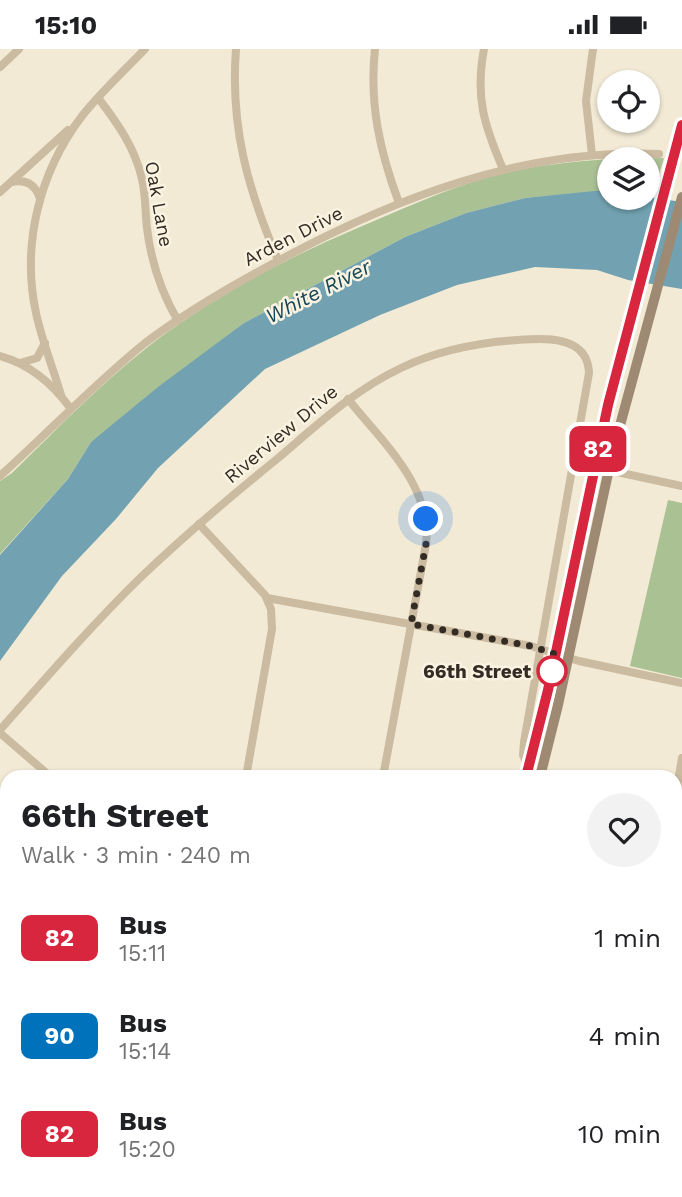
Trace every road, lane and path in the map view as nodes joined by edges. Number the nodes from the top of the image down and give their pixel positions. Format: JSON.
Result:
{"nodes":[{"id":1,"x":19,"y":49,"type":"edge"},
{"id":2,"x":145,"y":49,"type":"edge"},
{"id":3,"x":236,"y":49,"type":"edge"},
{"id":4,"x":375,"y":49,"type":"edge"},
{"id":5,"x":484,"y":49,"type":"edge"},
{"id":6,"x":593,"y":49,"type":"edge"},
{"id":7,"x":0,"y":67,"type":"edge"},
{"id":8,"x":99,"y":99,"type":"junction"},
{"id":9,"x":84,"y":113,"type":"junction"},
{"id":10,"x":682,"y":125,"type":"edge"},
{"id":11,"x":592,"y":155,"type":"junction"},
{"id":12,"x":597,"y":155,"type":"edge"},
{"id":13,"x":503,"y":169,"type":"junction"},
{"id":14,"x":12,"y":182,"type":"junction"},
{"id":15,"x":0,"y":192,"type":"edge"},
{"id":16,"x":682,"y":197,"type":"edge"},
{"id":17,"x":40,"y":199,"type":"junction"},
{"id":18,"x":399,"y":203,"type":"junction"},
{"id":19,"x":278,"y":260,"type":"junction"},
{"id":20,"x":178,"y":321,"type":"junction"},
{"id":21,"x":44,"y":343,"type":"junction"},
{"id":22,"x":0,"y":356,"type":"edge"},
{"id":23,"x":20,"y":363,"type":"junction"},
{"id":24,"x":61,"y":395,"type":"junction"},
{"id":25,"x":348,"y":399,"type":"junction"},
{"id":26,"x":71,"y":409,"type":"junction"},
{"id":27,"x":594,"y":467,"type":"junction"},
{"id":28,"x":608,"y":471,"type":"junction"},
{"id":29,"x":0,"y":475,"type":"edge"},
{"id":30,"x":682,"y":486,"type":"edge"},
{"id":31,"x":199,"y":524,"type":"junction"},
{"id":32,"x":267,"y":598,"type":"junction"},
{"id":33,"x":411,"y":624,"type":"junction"},
{"id":34,"x":541,"y":649,"type":"junction"},
{"id":35,"x":555,"y":654,"type":"junction"},
{"id":36,"x":568,"y":657,"type":"junction"},
{"id":37,"x":682,"y":683,"type":"edge"},
{"id":38,"x":0,"y":732,"type":"edge"},
{"id":39,"x":43,"y":770,"type":"edge"},
{"id":40,"x":247,"y":770,"type":"edge"},
{"id":41,"x":384,"y":770,"type":"edge"},
{"id":42,"x":527,"y":770,"type":"edge"},
{"id":43,"x":527,"y":770,"type":"edge"},
{"id":44,"x":542,"y":770,"type":"edge"}],
"edges":[{"from":1,"to":7,"type":"street"},
{"from":2,"to":8,"type":"street"},
{"from":3,"to":19,"type":"street"},
{"from":4,"to":18,"type":"street"},
{"from":5,"to":13,"type":"street"},
{"from":6,"to":11,"type":"street"},
{"from":8,"to":9,"type":"street"},
{"from":8,"to":20,"type":"street","name":"Oak Lane"},
{"from":9,"to":14,"type":"street"},
{"from":9,"to":17,"type":"street"},
{"from":10,"to":27,"type":"main road"},
{"from":11,"to":12,"type":"street","name":"Arden Drive"},
{"from":11,"to":13,"type":"street","name":"Arden Drive"},
{"from":13,"to":18,"type":"street","name":"Arden Drive"},
{"from":14,"to":15,"type":"street"},
{"from":14,"to":17,"type":"street"},
{"from":16,"to":28,"type":"main road"},
{"from":17,"to":21,"type":"street"},
{"from":18,"to":19,"type":"street","name":"Arden Drive"},
{"from":19,"to":20,"type":"street","name":"Arden Drive"},
{"from":20,"to":26,"type":"street","name":"Arden Drive"},
{"from":21,"to":23,"type":"street"},
{"from":21,"to":24,"type":"street"},
{"from":22,"to":23,"type":"street"},
{"from":23,"to":24,"type":"street"},
{"from":24,"to":26,"type":"street"},
{"from":25,"to":31,"type":"street","name":"Riverview Drive"},
{"from":25,"to":33,"type":"street"},
{"from":25,"to":34,"type":"street","name":"Riverview Drive"},
{"from":26,"to":29,"type":"street","name":"Arden Drive"},
{"from":27,"to":28,"type":"street"},
{"from":27,"to":35,"type":"main road"},
{"from":28,"to":30,"type":"street"},
{"from":28,"to":36,"type":"main road"},
{"from":31,"to":32,"type":"street"},
{"from":31,"to":38,"type":"street","name":"Riverview Drive"},
{"from":32,"to":33,"type":"street"},
{"from":32,"to":40,"type":"street"},
{"from":33,"to":34,"type":"street"},
{"from":33,"to":41,"type":"street"},
{"from":34,"to":35,"type":"street"},
{"from":34,"to":42,"type":"street","name":"Riverview Drive"},
{"from":35,"to":36,"type":"street"},
{"from":35,"to":43,"type":"main road"},
{"from":36,"to":37,"type":"street"},
{"from":36,"to":44,"type":"main road"},
{"from":38,"to":39,"type":"street"}]}
